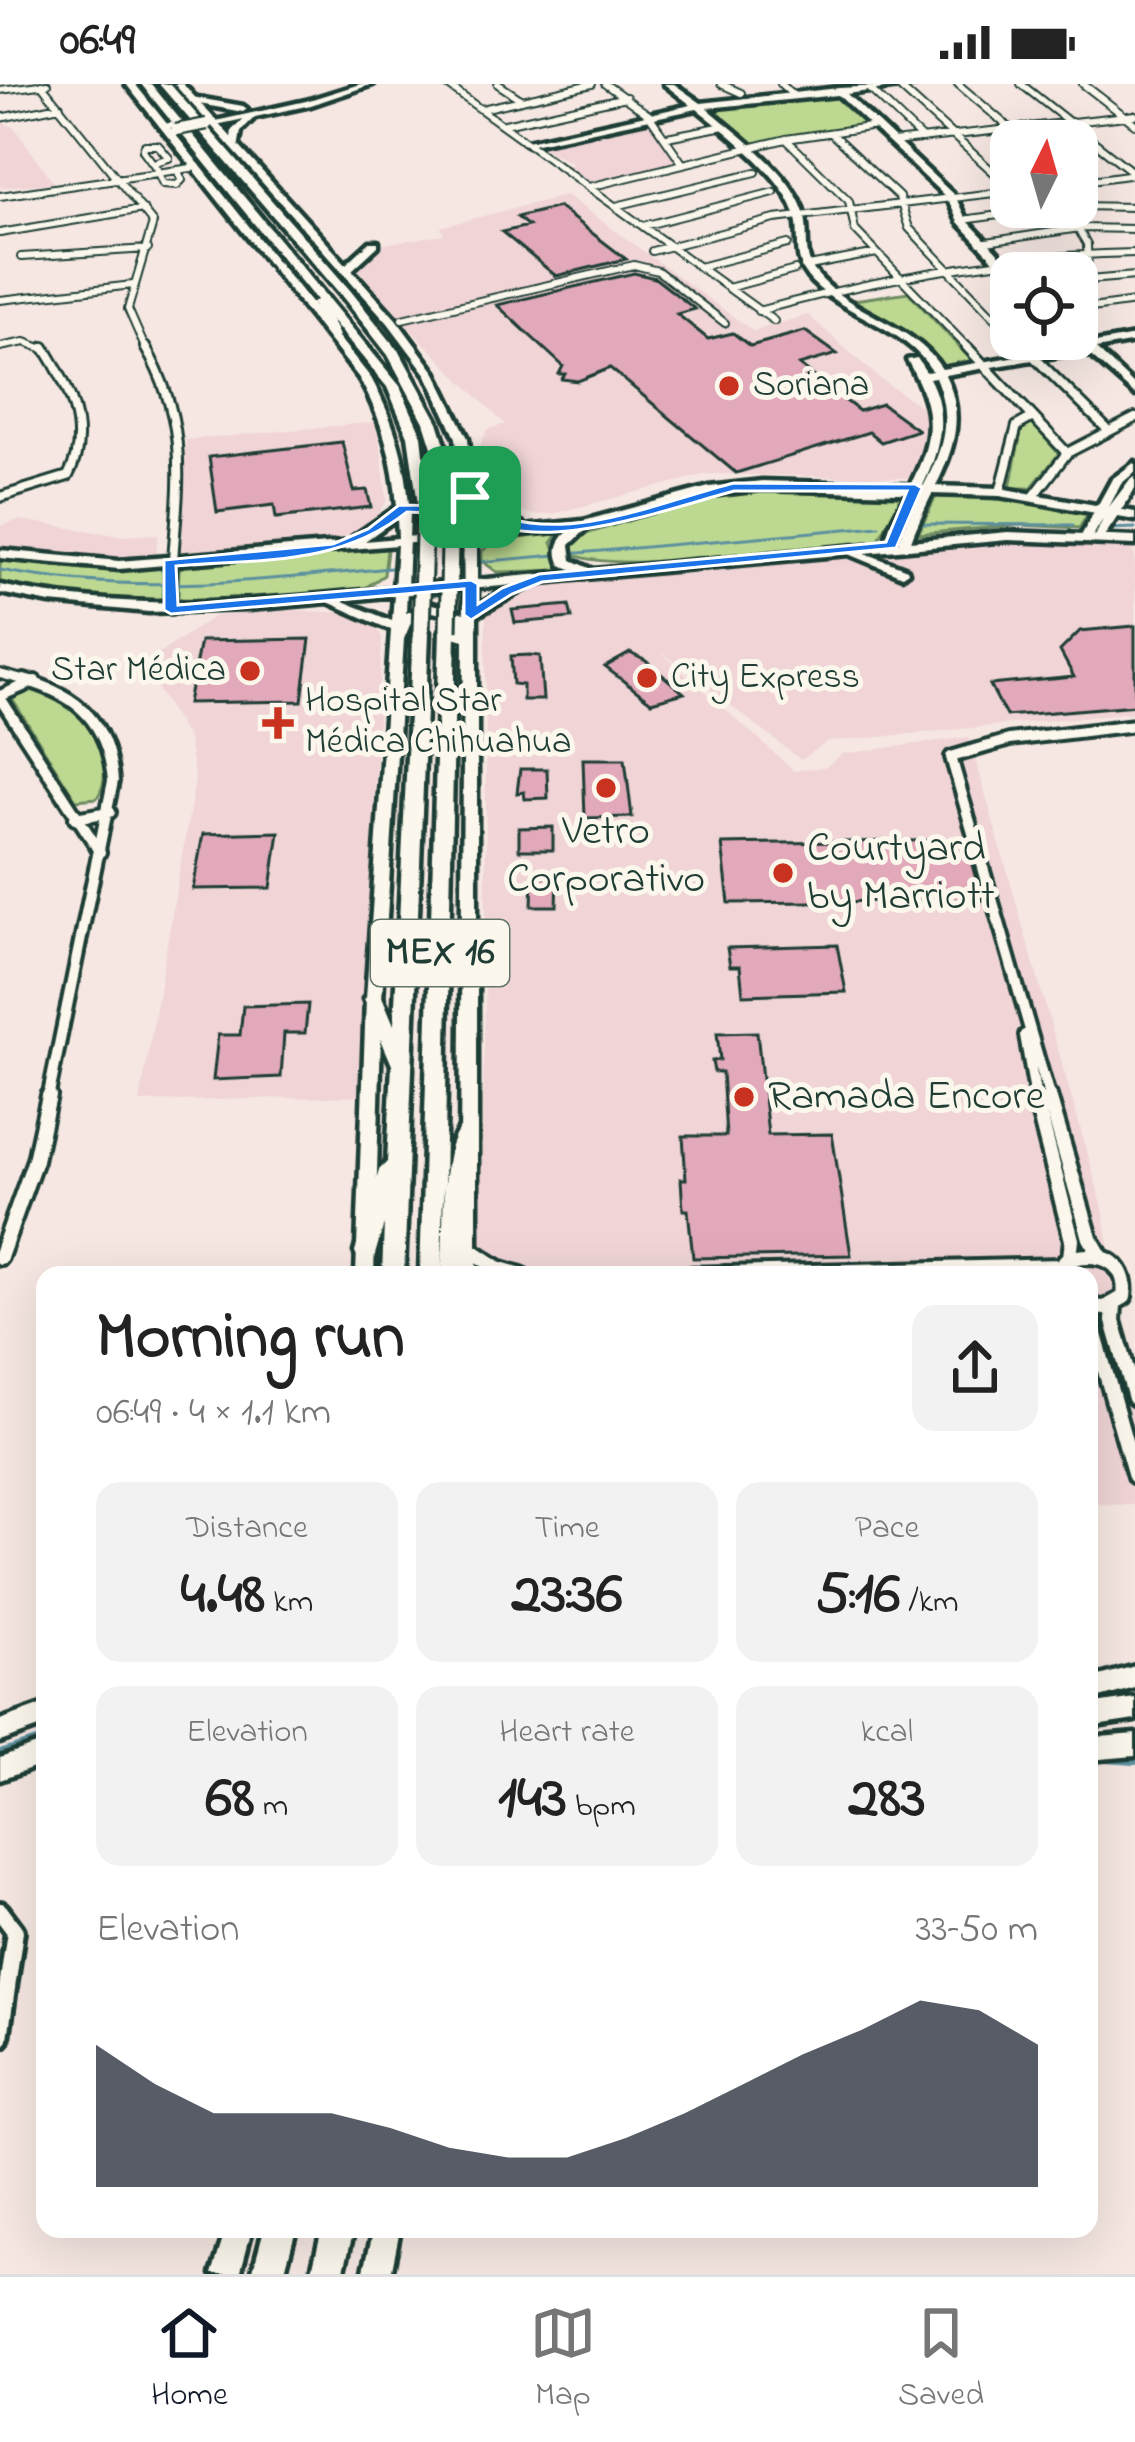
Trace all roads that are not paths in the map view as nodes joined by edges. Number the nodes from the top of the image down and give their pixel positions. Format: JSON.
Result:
{"nodes":[{"id":1,"x":44,"y":84,"type":"edge"},
{"id":2,"x":130,"y":84,"type":"edge"},
{"id":3,"x":146,"y":84,"type":"edge"},
{"id":4,"x":164,"y":84,"type":"edge"},
{"id":5,"x":178,"y":84,"type":"edge"},
{"id":6,"x":369,"y":84,"type":"edge"},
{"id":7,"x":448,"y":84,"type":"edge"},
{"id":8,"x":498,"y":84,"type":"edge"},
{"id":9,"x":552,"y":84,"type":"edge"},
{"id":10,"x":592,"y":84,"type":"edge"},
{"id":11,"x":605,"y":84,"type":"edge"},
{"id":12,"x":657,"y":84,"type":"edge"},
{"id":13,"x":668,"y":84,"type":"edge"},
{"id":14,"x":721,"y":84,"type":"edge"},
{"id":15,"x":733,"y":84,"type":"edge"},
{"id":16,"x":781,"y":84,"type":"edge"},
{"id":17,"x":831,"y":84,"type":"edge"},
{"id":18,"x":918,"y":84,"type":"edge"},
{"id":19,"x":958,"y":84,"type":"edge"},
{"id":20,"x":1021,"y":84,"type":"edge"},
{"id":21,"x":1083,"y":84,"type":"edge"},
{"id":22,"x":898,"y":85,"type":"edge"},
{"id":23,"x":350,"y":87,"type":"edge"},
{"id":24,"x":0,"y":89,"type":"edge"},
{"id":25,"x":871,"y":90,"type":"junction"},
{"id":26,"x":563,"y":91,"type":"junction"},
{"id":27,"x":434,"y":93,"type":"dead end"},
{"id":28,"x":842,"y":93,"type":"junction"},
{"id":29,"x":793,"y":95,"type":"junction"},
{"id":30,"x":744,"y":96,"type":"junction"},
{"id":31,"x":626,"y":98,"type":"junction"},
{"id":32,"x":192,"y":100,"type":"junction"},
{"id":33,"x":522,"y":100,"type":"junction"},
{"id":34,"x":60,"y":106,"type":"junction"},
{"id":35,"x":277,"y":106,"type":"junction"},
{"id":36,"x":697,"y":106,"type":"junction"},
{"id":37,"x":482,"y":109,"type":"junction"},
{"id":38,"x":263,"y":113,"type":"junction"},
{"id":39,"x":649,"y":115,"type":"junction"},
{"id":40,"x":1135,"y":115,"type":"edge"},
{"id":41,"x":1124,"y":116,"type":"junction"},
{"id":42,"x":0,"y":118,"type":"edge"},
{"id":43,"x":1000,"y":120,"type":"edge"},
{"id":44,"x":1066,"y":120,"type":"edge"},
{"id":45,"x":1087,"y":120,"type":"edge"},
{"id":46,"x":208,"y":121,"type":"junction"},
{"id":47,"x":505,"y":124,"type":"junction"},
{"id":48,"x":1135,"y":124,"type":"edge"},
{"id":49,"x":719,"y":127,"type":"junction"},
{"id":50,"x":876,"y":127,"type":"junction"},
{"id":51,"x":170,"y":128,"type":"junction"},
{"id":52,"x":990,"y":131,"type":"edge"},
{"id":53,"x":831,"y":133,"type":"junction"},
{"id":54,"x":953,"y":135,"type":"junction"},
{"id":55,"x":667,"y":137,"type":"junction"},
{"id":56,"x":786,"y":139,"type":"junction"},
{"id":57,"x":922,"y":139,"type":"junction"},
{"id":58,"x":528,"y":142,"type":"junction"},
{"id":59,"x":892,"y":142,"type":"junction"},
{"id":60,"x":1098,"y":145,"type":"edge"},
{"id":61,"x":235,"y":147,"type":"junction"},
{"id":62,"x":741,"y":150,"type":"junction"},
{"id":63,"x":683,"y":164,"type":"junction"},
{"id":64,"x":196,"y":165,"type":"junction"},
{"id":65,"x":157,"y":169,"type":"junction"},
{"id":66,"x":990,"y":170,"type":"edge"},
{"id":67,"x":756,"y":172,"type":"junction"},
{"id":68,"x":1135,"y":174,"type":"edge"},
{"id":69,"x":1098,"y":179,"type":"edge"},
{"id":70,"x":115,"y":180,"type":"junction"},
{"id":71,"x":589,"y":187,"type":"junction"},
{"id":72,"x":775,"y":192,"type":"junction"},
{"id":73,"x":990,"y":193,"type":"edge"},
{"id":74,"x":0,"y":194,"type":"edge"},
{"id":75,"x":952,"y":198,"type":"junction"},
{"id":76,"x":902,"y":204,"type":"junction"},
{"id":77,"x":616,"y":206,"type":"junction"},
{"id":78,"x":1098,"y":206,"type":"edge"},
{"id":79,"x":1135,"y":207,"type":"edge"},
{"id":80,"x":142,"y":208,"type":"junction"},
{"id":81,"x":850,"y":210,"type":"junction"},
{"id":82,"x":990,"y":216,"type":"edge"},
{"id":83,"x":794,"y":217,"type":"junction"},
{"id":84,"x":962,"y":220,"type":"junction"},
{"id":85,"x":643,"y":226,"type":"junction"},
{"id":86,"x":1080,"y":228,"type":"junction"},
{"id":87,"x":1135,"y":230,"type":"edge"},
{"id":88,"x":0,"y":233,"type":"edge"},
{"id":89,"x":980,"y":243,"type":"junction"},
{"id":90,"x":374,"y":244,"type":"dead end"},
{"id":91,"x":788,"y":244,"type":"junction"},
{"id":92,"x":671,"y":246,"type":"junction"},
{"id":93,"x":148,"y":249,"type":"junction"},
{"id":94,"x":652,"y":251,"type":"dead end"},
{"id":95,"x":1088,"y":252,"type":"edge"},
{"id":96,"x":877,"y":253,"type":"junction"},
{"id":97,"x":990,"y":253,"type":"edge"},
{"id":98,"x":1098,"y":253,"type":"edge"},
{"id":99,"x":1135,"y":254,"type":"edge"},
{"id":100,"x":21,"y":257,"type":"dead end"},
{"id":101,"x":990,"y":264,"type":"edge"},
{"id":102,"x":699,"y":267,"type":"junction"},
{"id":103,"x":800,"y":269,"type":"junction"},
{"id":104,"x":949,"y":270,"type":"junction"},
{"id":105,"x":347,"y":273,"type":"junction"},
{"id":106,"x":306,"y":275,"type":"junction"},
{"id":107,"x":1135,"y":276,"type":"edge"},
{"id":108,"x":899,"y":277,"type":"junction"},
{"id":109,"x":1098,"y":279,"type":"edge"},
{"id":110,"x":133,"y":285,"type":"junction"},
{"id":111,"x":728,"y":289,"type":"junction"},
{"id":112,"x":824,"y":292,"type":"junction"},
{"id":113,"x":0,"y":300,"type":"edge"},
{"id":114,"x":1135,"y":302,"type":"edge"},
{"id":115,"x":1098,"y":307,"type":"edge"},
{"id":116,"x":758,"y":311,"type":"junction"},
{"id":117,"x":990,"y":313,"type":"edge"},
{"id":118,"x":402,"y":319,"type":"dead end"},
{"id":119,"x":774,"y":321,"type":"dead end"},
{"id":120,"x":725,"y":322,"type":"dead end"},
{"id":121,"x":333,"y":335,"type":"junction"},
{"id":122,"x":386,"y":339,"type":"junction"},
{"id":123,"x":1135,"y":339,"type":"edge"},
{"id":124,"x":0,"y":347,"type":"edge"},
{"id":125,"x":1098,"y":347,"type":"edge"},
{"id":126,"x":1098,"y":357,"type":"edge"},
{"id":127,"x":1034,"y":360,"type":"joint"},
{"id":128,"x":986,"y":368,"type":"junction"},
{"id":129,"x":932,"y":375,"type":"junction"},
{"id":130,"x":1135,"y":392,"type":"edge"},
{"id":131,"x":1033,"y":417,"type":"junction"},
{"id":132,"x":1135,"y":418,"type":"edge"},
{"id":133,"x":1107,"y":429,"type":"junction"},
{"id":134,"x":1067,"y":453,"type":"junction"},
{"id":135,"x":1135,"y":466,"type":"edge"},
{"id":136,"x":1135,"y":481,"type":"edge"},
{"id":137,"x":923,"y":487,"type":"junction"},
{"id":138,"x":1000,"y":491,"type":"junction"},
{"id":139,"x":1034,"y":496,"type":"junction"},
{"id":140,"x":1123,"y":496,"type":"junction"},
{"id":141,"x":0,"y":497,"type":"edge"},
{"id":142,"x":470,"y":502,"type":"junction"},
{"id":143,"x":404,"y":508,"type":"junction"},
{"id":144,"x":1106,"y":510,"type":"junction"},
{"id":145,"x":1135,"y":514,"type":"edge"},
{"id":146,"x":584,"y":525,"type":"junction"},
{"id":147,"x":534,"y":529,"type":"junction"},
{"id":148,"x":471,"y":535,"type":"junction"},
{"id":149,"x":1094,"y":537,"type":"junction"},
{"id":150,"x":404,"y":541,"type":"junction"},
{"id":151,"x":1135,"y":542,"type":"edge"},
{"id":152,"x":898,"y":545,"type":"junction"},
{"id":153,"x":335,"y":548,"type":"junction"},
{"id":154,"x":845,"y":550,"type":"junction"},
{"id":155,"x":0,"y":554,"type":"edge"},
{"id":156,"x":1114,"y":556,"type":"dead end"},
{"id":157,"x":169,"y":563,"type":"junction"},
{"id":158,"x":902,"y":572,"type":"dead end"},
{"id":159,"x":592,"y":573,"type":"junction"},
{"id":160,"x":539,"y":578,"type":"junction"},
{"id":161,"x":471,"y":584,"type":"junction"},
{"id":162,"x":0,"y":590,"type":"edge"},
{"id":163,"x":399,"y":591,"type":"junction"},
{"id":164,"x":319,"y":599,"type":"junction"},
{"id":165,"x":171,"y":610,"type":"junction"},
{"id":166,"x":471,"y":615,"type":"junction"},
{"id":167,"x":397,"y":628,"type":"junction"},
{"id":168,"x":393,"y":668,"type":"junction"},
{"id":169,"x":470,"y":673,"type":"junction"},
{"id":170,"x":0,"y":674,"type":"edge"},
{"id":171,"x":36,"y":681,"type":"junction"},
{"id":172,"x":0,"y":697,"type":"edge"},
{"id":173,"x":1135,"y":725,"type":"edge"},
{"id":174,"x":110,"y":812,"type":"junction"},
{"id":175,"x":75,"y":818,"type":"junction"},
{"id":176,"x":100,"y":852,"type":"junction"},
{"id":177,"x":374,"y":999,"type":"junction"},
{"id":178,"x":1022,"y":1010,"type":"junction"},
{"id":179,"x":439,"y":1016,"type":"junction"},
{"id":180,"x":401,"y":1065,"type":"junction"},
{"id":181,"x":466,"y":1130,"type":"junction"},
{"id":182,"x":399,"y":1135,"type":"junction"},
{"id":183,"x":467,"y":1248,"type":"junction"},
{"id":184,"x":1100,"y":1255,"type":"junction"},
{"id":185,"x":0,"y":1257,"type":"edge"},
{"id":186,"x":366,"y":1264,"type":"edge"},
{"id":187,"x":393,"y":1266,"type":"edge"},
{"id":188,"x":431,"y":1266,"type":"edge"},
{"id":189,"x":441,"y":1266,"type":"edge"},
{"id":190,"x":453,"y":1266,"type":"edge"},
{"id":191,"x":468,"y":1266,"type":"edge"},
{"id":192,"x":494,"y":1266,"type":"edge"},
{"id":193,"x":1063,"y":1266,"type":"edge"},
{"id":194,"x":1114,"y":1305,"type":"junction"},
{"id":195,"x":1098,"y":1309,"type":"edge"},
{"id":196,"x":1098,"y":1343,"type":"edge"},
{"id":197,"x":1135,"y":1398,"type":"edge"},
{"id":198,"x":1135,"y":1476,"type":"edge"},
{"id":199,"x":1135,"y":1677,"type":"edge"},
{"id":200,"x":1098,"y":1687,"type":"edge"},
{"id":201,"x":1135,"y":1709,"type":"edge"},
{"id":202,"x":1098,"y":1715,"type":"edge"},
{"id":203,"x":36,"y":1718,"type":"edge"},
{"id":204,"x":0,"y":1730,"type":"edge"},
{"id":205,"x":1135,"y":1744,"type":"edge"},
{"id":206,"x":1098,"y":1748,"type":"edge"},
{"id":207,"x":36,"y":1756,"type":"edge"},
{"id":208,"x":0,"y":1768,"type":"edge"},
{"id":209,"x":0,"y":1910,"type":"edge"},
{"id":210,"x":0,"y":2038,"type":"edge"},
{"id":211,"x":236,"y":2238,"type":"edge"},
{"id":212,"x":278,"y":2238,"type":"edge"},
{"id":213,"x":336,"y":2238,"type":"edge"},
{"id":214,"x":385,"y":2238,"type":"edge"},
{"id":215,"x":226,"y":2274,"type":"edge"},
{"id":216,"x":268,"y":2274,"type":"edge"},
{"id":217,"x":327,"y":2274,"type":"edge"},
{"id":218,"x":377,"y":2274,"type":"edge"}],
"edges":[{"from":1,"to":24,"type":"street"},
{"from":1,"to":34,"type":"street"},
{"from":2,"to":51,"type":"main road"},
{"from":3,"to":106,"type":"highway","number":"MEX 16"},
{"from":4,"to":122,"type":"highway","number":"MEX 16"},
{"from":5,"to":32,"type":"main road"},
{"from":6,"to":23,"type":"main road"},
{"from":7,"to":27,"type":"street"},
{"from":7,"to":37,"type":"street"},
{"from":8,"to":33,"type":"street"},
{"from":9,"to":26,"type":"street"},
{"from":10,"to":26,"type":"street"},
{"from":11,"to":31,"type":"street"},
{"from":12,"to":36,"type":"main road"},
{"from":13,"to":36,"type":"main road"},
{"from":14,"to":30,"type":"street"},
{"from":15,"to":30,"type":"street"},
{"from":16,"to":29,"type":"street"},
{"from":17,"to":28,"type":"main road"},
{"from":18,"to":22,"type":"main road"},
{"from":19,"to":43,"type":"street"},
{"from":20,"to":44,"type":"street"},
{"from":21,"to":41,"type":"street"},
{"from":22,"to":25,"type":"main road"},
{"from":22,"to":54,"type":"street"},
{"from":23,"to":35,"type":"main road"},
{"from":23,"to":38,"type":"main road"},
{"from":25,"to":28,"type":"main road"},
{"from":25,"to":57,"type":"street"},
{"from":26,"to":33,"type":"street"},
{"from":28,"to":29,"type":"main road"},
{"from":28,"to":50,"type":"main road"},
{"from":29,"to":30,"type":"main road"},
{"from":30,"to":36,"type":"main road"},
{"from":31,"to":39,"type":"street"},
{"from":31,"to":47,"type":"street"},
{"from":32,"to":35,"type":"main road"},
{"from":32,"to":46,"type":"main road"},
{"from":33,"to":37,"type":"street"},
{"from":34,"to":42,"type":"street"},
{"from":34,"to":70,"type":"street"},
{"from":35,"to":46,"type":"main road"},
{"from":36,"to":39,"type":"main road"},
{"from":36,"to":49,"type":"main road"},
{"from":37,"to":47,"type":"street"},
{"from":38,"to":46,"type":"main road"},
{"from":38,"to":61,"type":"main road"},
{"from":39,"to":55,"type":"street"},
{"from":39,"to":58,"type":"main road"},
{"from":40,"to":41,"type":"street"},
{"from":41,"to":45,"type":"street"},
{"from":41,"to":48,"type":"street"},
{"from":46,"to":51,"type":"main road","bridge":true},
{"from":46,"to":61,"type":"main road"},
{"from":47,"to":58,"type":"street"},
{"from":49,"to":55,"type":"street"},
{"from":49,"to":62,"type":"main road"},
{"from":50,"to":53,"type":"street"},
{"from":50,"to":59,"type":"main road"},
{"from":51,"to":64,"type":"main road"},
{"from":52,"to":54,"type":"street"},
{"from":53,"to":56,"type":"street"},
{"from":53,"to":76,"type":"street"},
{"from":54,"to":57,"type":"street"},
{"from":54,"to":66,"type":"street"},
{"from":55,"to":63,"type":"street"},
{"from":56,"to":62,"type":"street"},
{"from":56,"to":81,"type":"street"},
{"from":57,"to":59,"type":"street"},
{"from":58,"to":71,"type":"street"},
{"from":59,"to":75,"type":"main road"},
{"from":60,"to":68,"type":"street"},
{"from":61,"to":105,"type":"main road"},
{"from":62,"to":63,"type":"street"},
{"from":62,"to":67,"type":"main road"},
{"from":62,"to":83,"type":"main road"},
{"from":63,"to":71,"type":"street"},
{"from":64,"to":65,"type":"street"},
{"from":64,"to":65,"type":"street"},
{"from":64,"to":121,"type":"main road"},
{"from":65,"to":70,"type":"street"},
{"from":67,"to":72,"type":"main road"},
{"from":67,"to":77,"type":"street"},
{"from":68,"to":69,"type":"street"},
{"from":70,"to":74,"type":"street"},
{"from":70,"to":80,"type":"street"},
{"from":71,"to":77,"type":"street"},
{"from":72,"to":83,"type":"main road"},
{"from":72,"to":85,"type":"street"},
{"from":73,"to":75,"type":"street"},
{"from":75,"to":76,"type":"street"},
{"from":75,"to":84,"type":"main road"},
{"from":76,"to":81,"type":"street"},
{"from":76,"to":104,"type":"street"},
{"from":77,"to":85,"type":"street"},
{"from":78,"to":79,"type":"street"},
{"from":80,"to":88,"type":"street"},
{"from":80,"to":93,"type":"street"},
{"from":81,"to":83,"type":"street"},
{"from":81,"to":96,"type":"street"},
{"from":82,"to":84,"type":"street"},
{"from":83,"to":91,"type":"main road"},
{"from":83,"to":92,"type":"street"},
{"from":83,"to":103,"type":"main road"},
{"from":84,"to":89,"type":"main road"},
{"from":85,"to":92,"type":"street"},
{"from":86,"to":87,"type":"street"},
{"from":86,"to":89,"type":"street"},
{"from":86,"to":95,"type":"street"},
{"from":89,"to":97,"type":"main road"},
{"from":90,"to":105,"type":"main road"},
{"from":91,"to":102,"type":"street"},
{"from":91,"to":103,"type":"main road"},
{"from":92,"to":94,"type":"street"},
{"from":92,"to":102,"type":"street"},
{"from":93,"to":100,"type":"street"},
{"from":93,"to":110,"type":"street"},
{"from":96,"to":103,"type":"street"},
{"from":96,"to":108,"type":"street"},
{"from":98,"to":99,"type":"street"},
{"from":101,"to":104,"type":"street"},
{"from":102,"to":111,"type":"street"},
{"from":103,"to":111,"type":"street"},
{"from":103,"to":112,"type":"main road"},
{"from":104,"to":108,"type":"street"},
{"from":104,"to":117,"type":"street"},
{"from":105,"to":122,"type":"highway"},
{"from":105,"to":142,"type":"main road"},
{"from":106,"to":121,"type":"highway"},
{"from":106,"to":180,"type":"highway","number":"MEX 16","bridge":true},
{"from":107,"to":109,"type":"street"},
{"from":108,"to":112,"type":"street"},
{"from":108,"to":128,"type":"street"},
{"from":110,"to":113,"type":"street"},
{"from":110,"to":157,"type":"street"},
{"from":111,"to":116,"type":"street"},
{"from":112,"to":116,"type":"street"},
{"from":112,"to":129,"type":"main road"},
{"from":114,"to":115,"type":"street"},
{"from":116,"to":119,"type":"street"},
{"from":118,"to":120,"type":"street"},
{"from":121,"to":143,"type":"main road"},
{"from":122,"to":179,"type":"highway","number":"MEX 16","bridge":true},
{"from":123,"to":125,"type":"main road"},
{"from":124,"to":141,"type":"street"},
{"from":126,"to":130,"type":"main road"},
{"from":127,"to":128,"type":"main road"},
{"from":127,"to":133,"type":"street"},
{"from":128,"to":129,"type":"main road"},
{"from":128,"to":131,"type":"street"},
{"from":129,"to":137,"type":"main road"},
{"from":131,"to":134,"type":"street"},
{"from":131,"to":138,"type":"street"},
{"from":132,"to":133,"type":"street"},
{"from":133,"to":134,"type":"street"},
{"from":134,"to":139,"type":"street"},
{"from":135,"to":144,"type":"main road"},
{"from":136,"to":140,"type":"main road"},
{"from":137,"to":138,"type":"main road"},
{"from":137,"to":146,"type":"main road"},
{"from":137,"to":152,"type":"main road"},
{"from":138,"to":139,"type":"main road"},
{"from":139,"to":144,"type":"main road"},
{"from":140,"to":144,"type":"main road"},
{"from":140,"to":145,"type":"main road"},
{"from":142,"to":143,"type":"main road"},
{"from":142,"to":147,"type":"main road"},
{"from":142,"to":148,"type":"main road"},
{"from":143,"to":150,"type":"main road"},
{"from":143,"to":153,"type":"main road"},
{"from":144,"to":145,"type":"main road"},
{"from":144,"to":149,"type":"main road"},
{"from":146,"to":147,"type":"main road"},
{"from":146,"to":159,"type":"main road"},
{"from":147,"to":148,"type":"main road"},
{"from":148,"to":150,"type":"main road"},
{"from":148,"to":161,"type":"main road"},
{"from":149,"to":151,"type":"main road"},
{"from":149,"to":152,"type":"main road"},
{"from":150,"to":153,"type":"main road"},
{"from":150,"to":163,"type":"main road"},
{"from":151,"to":156,"type":"main road"},
{"from":152,"to":154,"type":"main road"},
{"from":153,"to":157,"type":"main road"},
{"from":154,"to":158,"type":"main road"},
{"from":154,"to":159,"type":"main road"},
{"from":155,"to":157,"type":"main road"},
{"from":157,"to":165,"type":"street"},
{"from":159,"to":160,"type":"main road"},
{"from":160,"to":161,"type":"main road"},
{"from":160,"to":166,"type":"main road"},
{"from":161,"to":163,"type":"main road"},
{"from":161,"to":166,"type":"main road"},
{"from":162,"to":165,"type":"main road"},
{"from":163,"to":164,"type":"main road"},
{"from":163,"to":167,"type":"main road"},
{"from":164,"to":165,"type":"main road"},
{"from":164,"to":167,"type":"main road"},
{"from":166,"to":169,"type":"main road"},
{"from":167,"to":168,"type":"main road"},
{"from":168,"to":169,"type":"main road"},
{"from":168,"to":177,"type":"main road"},
{"from":169,"to":181,"type":"main road"},
{"from":170,"to":171,"type":"street"},
{"from":171,"to":172,"type":"street"},
{"from":171,"to":174,"type":"street"},
{"from":172,"to":175,"type":"street"},
{"from":173,"to":178,"type":"street"},
{"from":174,"to":175,"type":"street"},
{"from":174,"to":176,"type":"street"},
{"from":175,"to":176,"type":"street"},
{"from":176,"to":185,"type":"street"},
{"from":177,"to":180,"type":"highway"},
{"from":177,"to":186,"type":"main road"},
{"from":178,"to":184,"type":"street"},
{"from":178,"to":193,"type":"street"},
{"from":179,"to":188,"type":"highway","number":"MEX 16"},
{"from":179,"to":189,"type":"highway"},
{"from":180,"to":182,"type":"highway","number":"MEX 16"},
{"from":181,"to":183,"type":"main road"},
{"from":181,"to":190,"type":"highway"},
{"from":182,"to":186,"type":"highway"},
{"from":182,"to":187,"type":"highway","number":"MEX 16"},
{"from":183,"to":191,"type":"main road"},
{"from":183,"to":192,"type":"street"},
{"from":184,"to":193,"type":"street"},
{"from":184,"to":194,"type":"street"},
{"from":194,"to":195,"type":"street"},
{"from":194,"to":197,"type":"street"},
{"from":196,"to":198,"type":"street"},
{"from":199,"to":200,"type":"main road"},
{"from":201,"to":202,"type":"main road"},
{"from":203,"to":204,"type":"main road"},
{"from":205,"to":206,"type":"main road"},
{"from":207,"to":208,"type":"main road"},
{"from":209,"to":210,"type":"street"},
{"from":211,"to":215,"type":"main road"},
{"from":212,"to":216,"type":"highway"},
{"from":213,"to":217,"type":"highway"},
{"from":214,"to":218,"type":"main road"}]}
